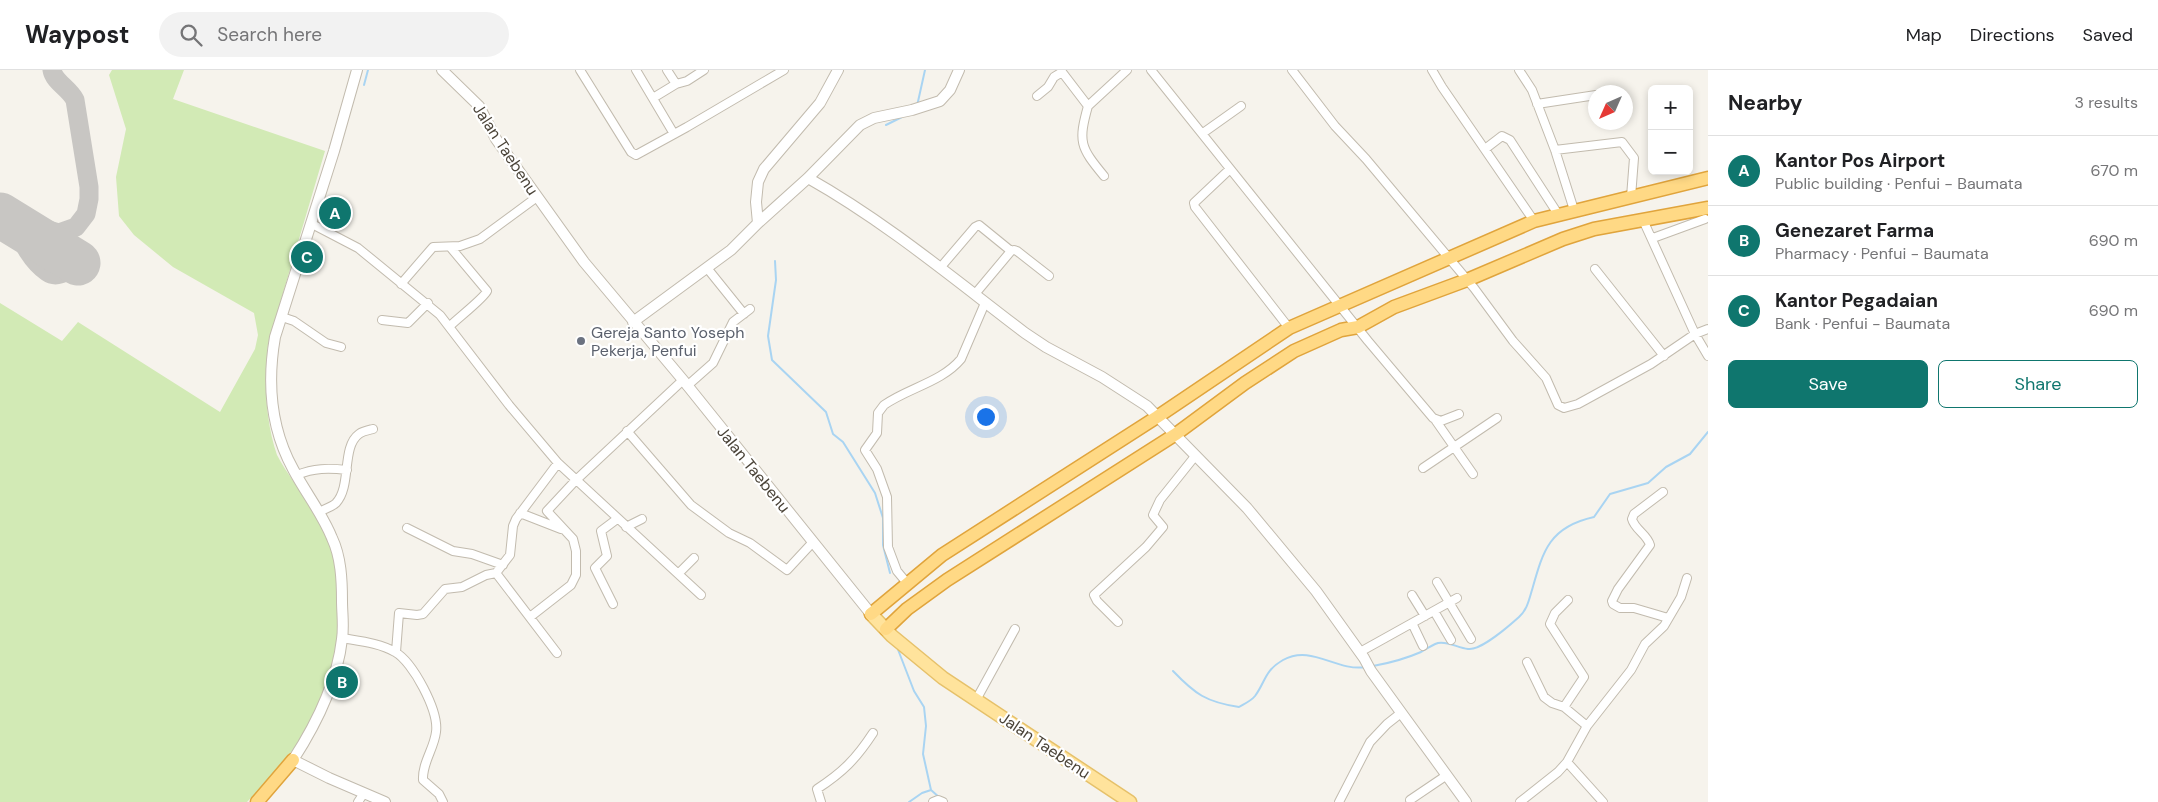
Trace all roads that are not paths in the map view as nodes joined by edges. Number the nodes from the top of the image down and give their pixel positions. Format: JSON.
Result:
{"nodes":[{"id":1,"x":357,"y":70,"type":"edge"},
{"id":2,"x":442,"y":70,"type":"edge"},
{"id":3,"x":580,"y":70,"type":"edge"},
{"id":4,"x":636,"y":70,"type":"edge"},
{"id":5,"x":667,"y":70,"type":"edge"},
{"id":6,"x":704,"y":70,"type":"edge"},
{"id":7,"x":784,"y":70,"type":"edge"},
{"id":8,"x":838,"y":70,"type":"edge"},
{"id":9,"x":960,"y":70,"type":"edge"},
{"id":10,"x":1127,"y":70,"type":"edge"},
{"id":11,"x":1151,"y":70,"type":"edge"},
{"id":12,"x":1292,"y":70,"type":"edge"},
{"id":13,"x":1432,"y":70,"type":"edge"},
{"id":14,"x":1519,"y":70,"type":"edge"},
{"id":15,"x":676,"y":84,"type":"junction"},
{"id":16,"x":1037,"y":96,"type":"dead end"},
{"id":17,"x":1588,"y":96,"type":"edge"},
{"id":18,"x":653,"y":98,"type":"junction"},
{"id":19,"x":1537,"y":104,"type":"junction"},
{"id":20,"x":1088,"y":106,"type":"junction"},
{"id":21,"x":1242,"y":106,"type":"dead end"},
{"id":22,"x":1202,"y":133,"type":"junction"},
{"id":23,"x":674,"y":134,"type":"junction"},
{"id":24,"x":1485,"y":149,"type":"junction"},
{"id":25,"x":1555,"y":150,"type":"junction"},
{"id":26,"x":1230,"y":169,"type":"junction"},
{"id":27,"x":1104,"y":176,"type":"dead end"},
{"id":28,"x":808,"y":178,"type":"junction"},
{"id":29,"x":1708,"y":178,"type":"edge"},
{"id":30,"x":537,"y":197,"type":"junction"},
{"id":31,"x":1630,"y":197,"type":"junction"},
{"id":32,"x":1574,"y":210,"type":"junction"},
{"id":33,"x":1705,"y":212,"type":"edge"},
{"id":34,"x":1558,"y":214,"type":"junction"},
{"id":35,"x":1643,"y":220,"type":"junction"},
{"id":36,"x":1534,"y":221,"type":"junction"},
{"id":37,"x":758,"y":223,"type":"junction"},
{"id":38,"x":312,"y":224,"type":"junction"},
{"id":39,"x":1708,"y":228,"type":"edge"},
{"id":40,"x":1653,"y":238,"type":"junction"},
{"id":41,"x":451,"y":248,"type":"junction"},
{"id":42,"x":1011,"y":251,"type":"junction"},
{"id":43,"x":1449,"y":258,"type":"junction"},
{"id":44,"x":707,"y":268,"type":"junction"},
{"id":45,"x":940,"y":268,"type":"junction"},
{"id":46,"x":1595,"y":269,"type":"dead end"},
{"id":47,"x":1049,"y":276,"type":"dead end"},
{"id":48,"x":1467,"y":280,"type":"junction"},
{"id":49,"x":401,"y":284,"type":"junction"},
{"id":50,"x":975,"y":294,"type":"junction"},
{"id":51,"x":428,"y":303,"type":"junction"},
{"id":52,"x":985,"y":303,"type":"junction"},
{"id":53,"x":1342,"y":306,"type":"junction"},
{"id":54,"x":282,"y":317,"type":"junction"},
{"id":55,"x":382,"y":320,"type":"dead end"},
{"id":56,"x":633,"y":322,"type":"junction"},
{"id":57,"x":450,"y":326,"type":"junction"},
{"id":58,"x":1358,"y":327,"type":"junction"},
{"id":59,"x":1290,"y":328,"type":"junction"},
{"id":60,"x":1708,"y":329,"type":"edge"},
{"id":61,"x":1695,"y":334,"type":"junction"},
{"id":62,"x":341,"y":347,"type":"dead end"},
{"id":63,"x":1664,"y":356,"type":"junction"},
{"id":64,"x":1708,"y":356,"type":"edge"},
{"id":65,"x":685,"y":383,"type":"junction"},
{"id":66,"x":1459,"y":414,"type":"dead end"},
{"id":67,"x":1157,"y":416,"type":"junction"},
{"id":68,"x":1497,"y":418,"type":"dead end"},
{"id":69,"x":1436,"y":421,"type":"junction"},
{"id":70,"x":374,"y":429,"type":"dead end"},
{"id":71,"x":627,"y":431,"type":"junction"},
{"id":72,"x":1176,"y":434,"type":"junction"},
{"id":73,"x":1454,"y":447,"type":"junction"},
{"id":74,"x":1196,"y":455,"type":"junction"},
{"id":75,"x":558,"y":463,"type":"junction"},
{"id":76,"x":1423,"y":468,"type":"dead end"},
{"id":77,"x":347,"y":470,"type":"junction"},
{"id":78,"x":1473,"y":474,"type":"dead end"},
{"id":79,"x":297,"y":475,"type":"junction"},
{"id":80,"x":576,"y":480,"type":"junction"},
{"id":81,"x":1663,"y":492,"type":"dead end"},
{"id":82,"x":319,"y":512,"type":"junction"},
{"id":83,"x":520,"y":513,"type":"junction"},
{"id":84,"x":642,"y":518,"type":"dead end"},
{"id":85,"x":617,"y":519,"type":"junction"},
{"id":86,"x":626,"y":527,"type":"junction"},
{"id":87,"x":407,"y":528,"type":"dead end"},
{"id":88,"x":566,"y":530,"type":"junction"},
{"id":89,"x":813,"y":542,"type":"junction"},
{"id":90,"x":694,"y":558,"type":"dead end"},
{"id":91,"x":503,"y":565,"type":"junction"},
{"id":92,"x":679,"y":573,"type":"junction"},
{"id":93,"x":496,"y":574,"type":"junction"},
{"id":94,"x":1687,"y":578,"type":"dead end"},
{"id":95,"x":1437,"y":582,"type":"dead end"},
{"id":96,"x":907,"y":583,"type":"junction"},
{"id":97,"x":701,"y":595,"type":"dead end"},
{"id":98,"x":1412,"y":595,"type":"dead end"},
{"id":99,"x":1453,"y":600,"type":"junction"},
{"id":100,"x":1568,"y":600,"type":"dead end"},
{"id":101,"x":613,"y":604,"type":"dead end"},
{"id":102,"x":1434,"y":611,"type":"junction"},
{"id":103,"x":871,"y":614,"type":"junction"},
{"id":104,"x":530,"y":616,"type":"junction"},
{"id":105,"x":1425,"y":616,"type":"junction"},
{"id":106,"x":1668,"y":618,"type":"junction"},
{"id":107,"x":1118,"y":622,"type":"dead end"},
{"id":108,"x":1412,"y":623,"type":"junction"},
{"id":109,"x":1015,"y":628,"type":"dead end"},
{"id":110,"x":889,"y":632,"type":"junction"},
{"id":111,"x":342,"y":638,"type":"junction"},
{"id":112,"x":1471,"y":639,"type":"dead end"},
{"id":113,"x":1451,"y":640,"type":"dead end"},
{"id":114,"x":1423,"y":646,"type":"dead end"},
{"id":115,"x":396,"y":652,"type":"junction"},
{"id":116,"x":557,"y":654,"type":"dead end"},
{"id":117,"x":1362,"y":655,"type":"junction"},
{"id":118,"x":1527,"y":662,"type":"dead end"},
{"id":119,"x":976,"y":700,"type":"junction"},
{"id":120,"x":1564,"y":707,"type":"junction"},
{"id":121,"x":1402,"y":713,"type":"junction"},
{"id":122,"x":1587,"y":726,"type":"junction"},
{"id":123,"x":873,"y":733,"type":"dead end"},
{"id":124,"x":293,"y":760,"type":"junction"},
{"id":125,"x":1567,"y":762,"type":"junction"},
{"id":126,"x":1447,"y":775,"type":"junction"},
{"id":127,"x":361,"y":797,"type":"edge"},
{"id":128,"x":1410,"y":800,"type":"dead end"},
{"id":129,"x":257,"y":802,"type":"edge"},
{"id":130,"x":385,"y":802,"type":"edge"},
{"id":131,"x":443,"y":802,"type":"edge"},
{"id":132,"x":821,"y":802,"type":"edge"},
{"id":133,"x":1130,"y":802,"type":"edge"},
{"id":134,"x":1339,"y":802,"type":"edge"},
{"id":135,"x":1466,"y":802,"type":"edge"},
{"id":136,"x":1520,"y":802,"type":"edge"},
{"id":137,"x":1603,"y":802,"type":"edge"}],
"edges":[{"from":1,"to":38,"type":"street"},
{"from":2,"to":30,"type":"street","name":"Jalan Taebenu"},
{"from":3,"to":23,"type":"street"},
{"from":4,"to":18,"type":"street"},
{"from":5,"to":15,"type":"street"},
{"from":6,"to":15,"type":"street"},
{"from":7,"to":23,"type":"street"},
{"from":8,"to":37,"type":"street"},
{"from":9,"to":28,"type":"street"},
{"from":10,"to":20,"type":"street"},
{"from":11,"to":22,"type":"street"},
{"from":12,"to":43,"type":"street"},
{"from":13,"to":24,"type":"street"},
{"from":14,"to":19,"type":"street"},
{"from":15,"to":18,"type":"street"},
{"from":16,"to":20,"type":"street"},
{"from":17,"to":19,"type":"street"},
{"from":18,"to":23,"type":"street"},
{"from":19,"to":25,"type":"street"},
{"from":20,"to":27,"type":"street"},
{"from":21,"to":22,"type":"street"},
{"from":22,"to":26,"type":"street"},
{"from":24,"to":34,"type":"street"},
{"from":24,"to":36,"type":"street"},
{"from":25,"to":31,"type":"street"},
{"from":25,"to":32,"type":"street"},
{"from":26,"to":53,"type":"street"},
{"from":26,"to":59,"type":"street"},
{"from":28,"to":37,"type":"street"},
{"from":28,"to":45,"type":"street"},
{"from":29,"to":31,"type":"highway"},
{"from":30,"to":41,"type":"street"},
{"from":30,"to":56,"type":"street","name":"Jalan Taebenu"},
{"from":31,"to":32,"type":"highway"},
{"from":32,"to":34,"type":"highway"},
{"from":33,"to":35,"type":"highway"},
{"from":33,"to":39,"type":"street"},
{"from":33,"to":40,"type":"street"},
{"from":34,"to":36,"type":"highway"},
{"from":35,"to":40,"type":"street"},
{"from":35,"to":48,"type":"highway"},
{"from":36,"to":43,"type":"highway"},
{"from":37,"to":44,"type":"street"},
{"from":38,"to":49,"type":"street"},
{"from":38,"to":54,"type":"street"},
{"from":40,"to":61,"type":"street"},
{"from":41,"to":49,"type":"street"},
{"from":41,"to":57,"type":"street"},
{"from":42,"to":45,"type":"street"},
{"from":42,"to":47,"type":"street"},
{"from":42,"to":50,"type":"street"},
{"from":43,"to":48,"type":"street"},
{"from":43,"to":53,"type":"highway"},
{"from":44,"to":56,"type":"street"},
{"from":44,"to":65,"type":"street"},
{"from":45,"to":50,"type":"street"},
{"from":46,"to":63,"type":"street"},
{"from":48,"to":58,"type":"highway"},
{"from":48,"to":63,"type":"street"},
{"from":49,"to":51,"type":"street"},
{"from":50,"to":52,"type":"street"},
{"from":51,"to":55,"type":"street"},
{"from":51,"to":57,"type":"street"},
{"from":52,"to":67,"type":"street"},
{"from":52,"to":96,"type":"street"},
{"from":53,"to":58,"type":"street"},
{"from":53,"to":59,"type":"highway"},
{"from":54,"to":62,"type":"street"},
{"from":54,"to":79,"type":"street"},
{"from":56,"to":65,"type":"street","name":"Jalan Taebenu"},
{"from":57,"to":75,"type":"street"},
{"from":58,"to":69,"type":"street"},
{"from":58,"to":72,"type":"highway"},
{"from":59,"to":67,"type":"highway"},
{"from":60,"to":61,"type":"street"},
{"from":61,"to":63,"type":"street"},
{"from":61,"to":64,"type":"street"},
{"from":65,"to":71,"type":"street"},
{"from":65,"to":89,"type":"street","name":"Jalan Taebenu"},
{"from":66,"to":69,"type":"street"},
{"from":67,"to":72,"type":"street"},
{"from":67,"to":96,"type":"highway"},
{"from":68,"to":73,"type":"street"},
{"from":69,"to":73,"type":"street"},
{"from":70,"to":77,"type":"street"},
{"from":71,"to":80,"type":"street"},
{"from":71,"to":89,"type":"street"},
{"from":72,"to":74,"type":"street"},
{"from":72,"to":110,"type":"highway"},
{"from":73,"to":76,"type":"street"},
{"from":73,"to":78,"type":"street"},
{"from":74,"to":107,"type":"street"},
{"from":74,"to":117,"type":"street"},
{"from":75,"to":80,"type":"street"},
{"from":75,"to":83,"type":"street"},
{"from":77,"to":79,"type":"street"},
{"from":77,"to":82,"type":"street"},
{"from":79,"to":82,"type":"street"},
{"from":80,"to":85,"type":"street"},
{"from":80,"to":88,"type":"street"},
{"from":81,"to":106,"type":"street"},
{"from":82,"to":111,"type":"street"},
{"from":83,"to":88,"type":"street"},
{"from":83,"to":91,"type":"street"},
{"from":84,"to":86,"type":"street"},
{"from":85,"to":86,"type":"street"},
{"from":85,"to":101,"type":"street"},
{"from":86,"to":92,"type":"street"},
{"from":87,"to":91,"type":"street"},
{"from":88,"to":104,"type":"street"},
{"from":89,"to":103,"type":"street","name":"Jalan Taebenu"},
{"from":90,"to":92,"type":"street"},
{"from":91,"to":93,"type":"street"},
{"from":92,"to":97,"type":"street"},
{"from":93,"to":104,"type":"street"},
{"from":93,"to":115,"type":"street"},
{"from":94,"to":106,"type":"street"},
{"from":95,"to":99,"type":"street"},
{"from":96,"to":103,"type":"highway"},
{"from":98,"to":105,"type":"street"},
{"from":99,"to":102,"type":"street"},
{"from":99,"to":112,"type":"street"},
{"from":100,"to":120,"type":"street"},
{"from":102,"to":105,"type":"street"},
{"from":102,"to":113,"type":"street"},
{"from":103,"to":110,"type":"main road","name":"Jalan Taebenu"},
{"from":104,"to":116,"type":"street"},
{"from":105,"to":108,"type":"street"},
{"from":106,"to":122,"type":"street"},
{"from":108,"to":114,"type":"street"},
{"from":108,"to":117,"type":"street"},
{"from":109,"to":119,"type":"street"},
{"from":110,"to":119,"type":"main road","name":"Jalan Taebenu"},
{"from":111,"to":115,"type":"street"},
{"from":111,"to":124,"type":"street"},
{"from":115,"to":131,"type":"street"},
{"from":117,"to":121,"type":"street"},
{"from":118,"to":120,"type":"street"},
{"from":119,"to":133,"type":"main road","name":"Jalan Taebenu"},
{"from":120,"to":122,"type":"street"},
{"from":121,"to":126,"type":"street"},
{"from":121,"to":134,"type":"street"},
{"from":122,"to":125,"type":"street"},
{"from":123,"to":132,"type":"street"},
{"from":124,"to":127,"type":"street"},
{"from":124,"to":129,"type":"highway"},
{"from":125,"to":136,"type":"street"},
{"from":125,"to":137,"type":"street"},
{"from":126,"to":128,"type":"street"},
{"from":126,"to":135,"type":"street"},
{"from":127,"to":130,"type":"street"}]}
